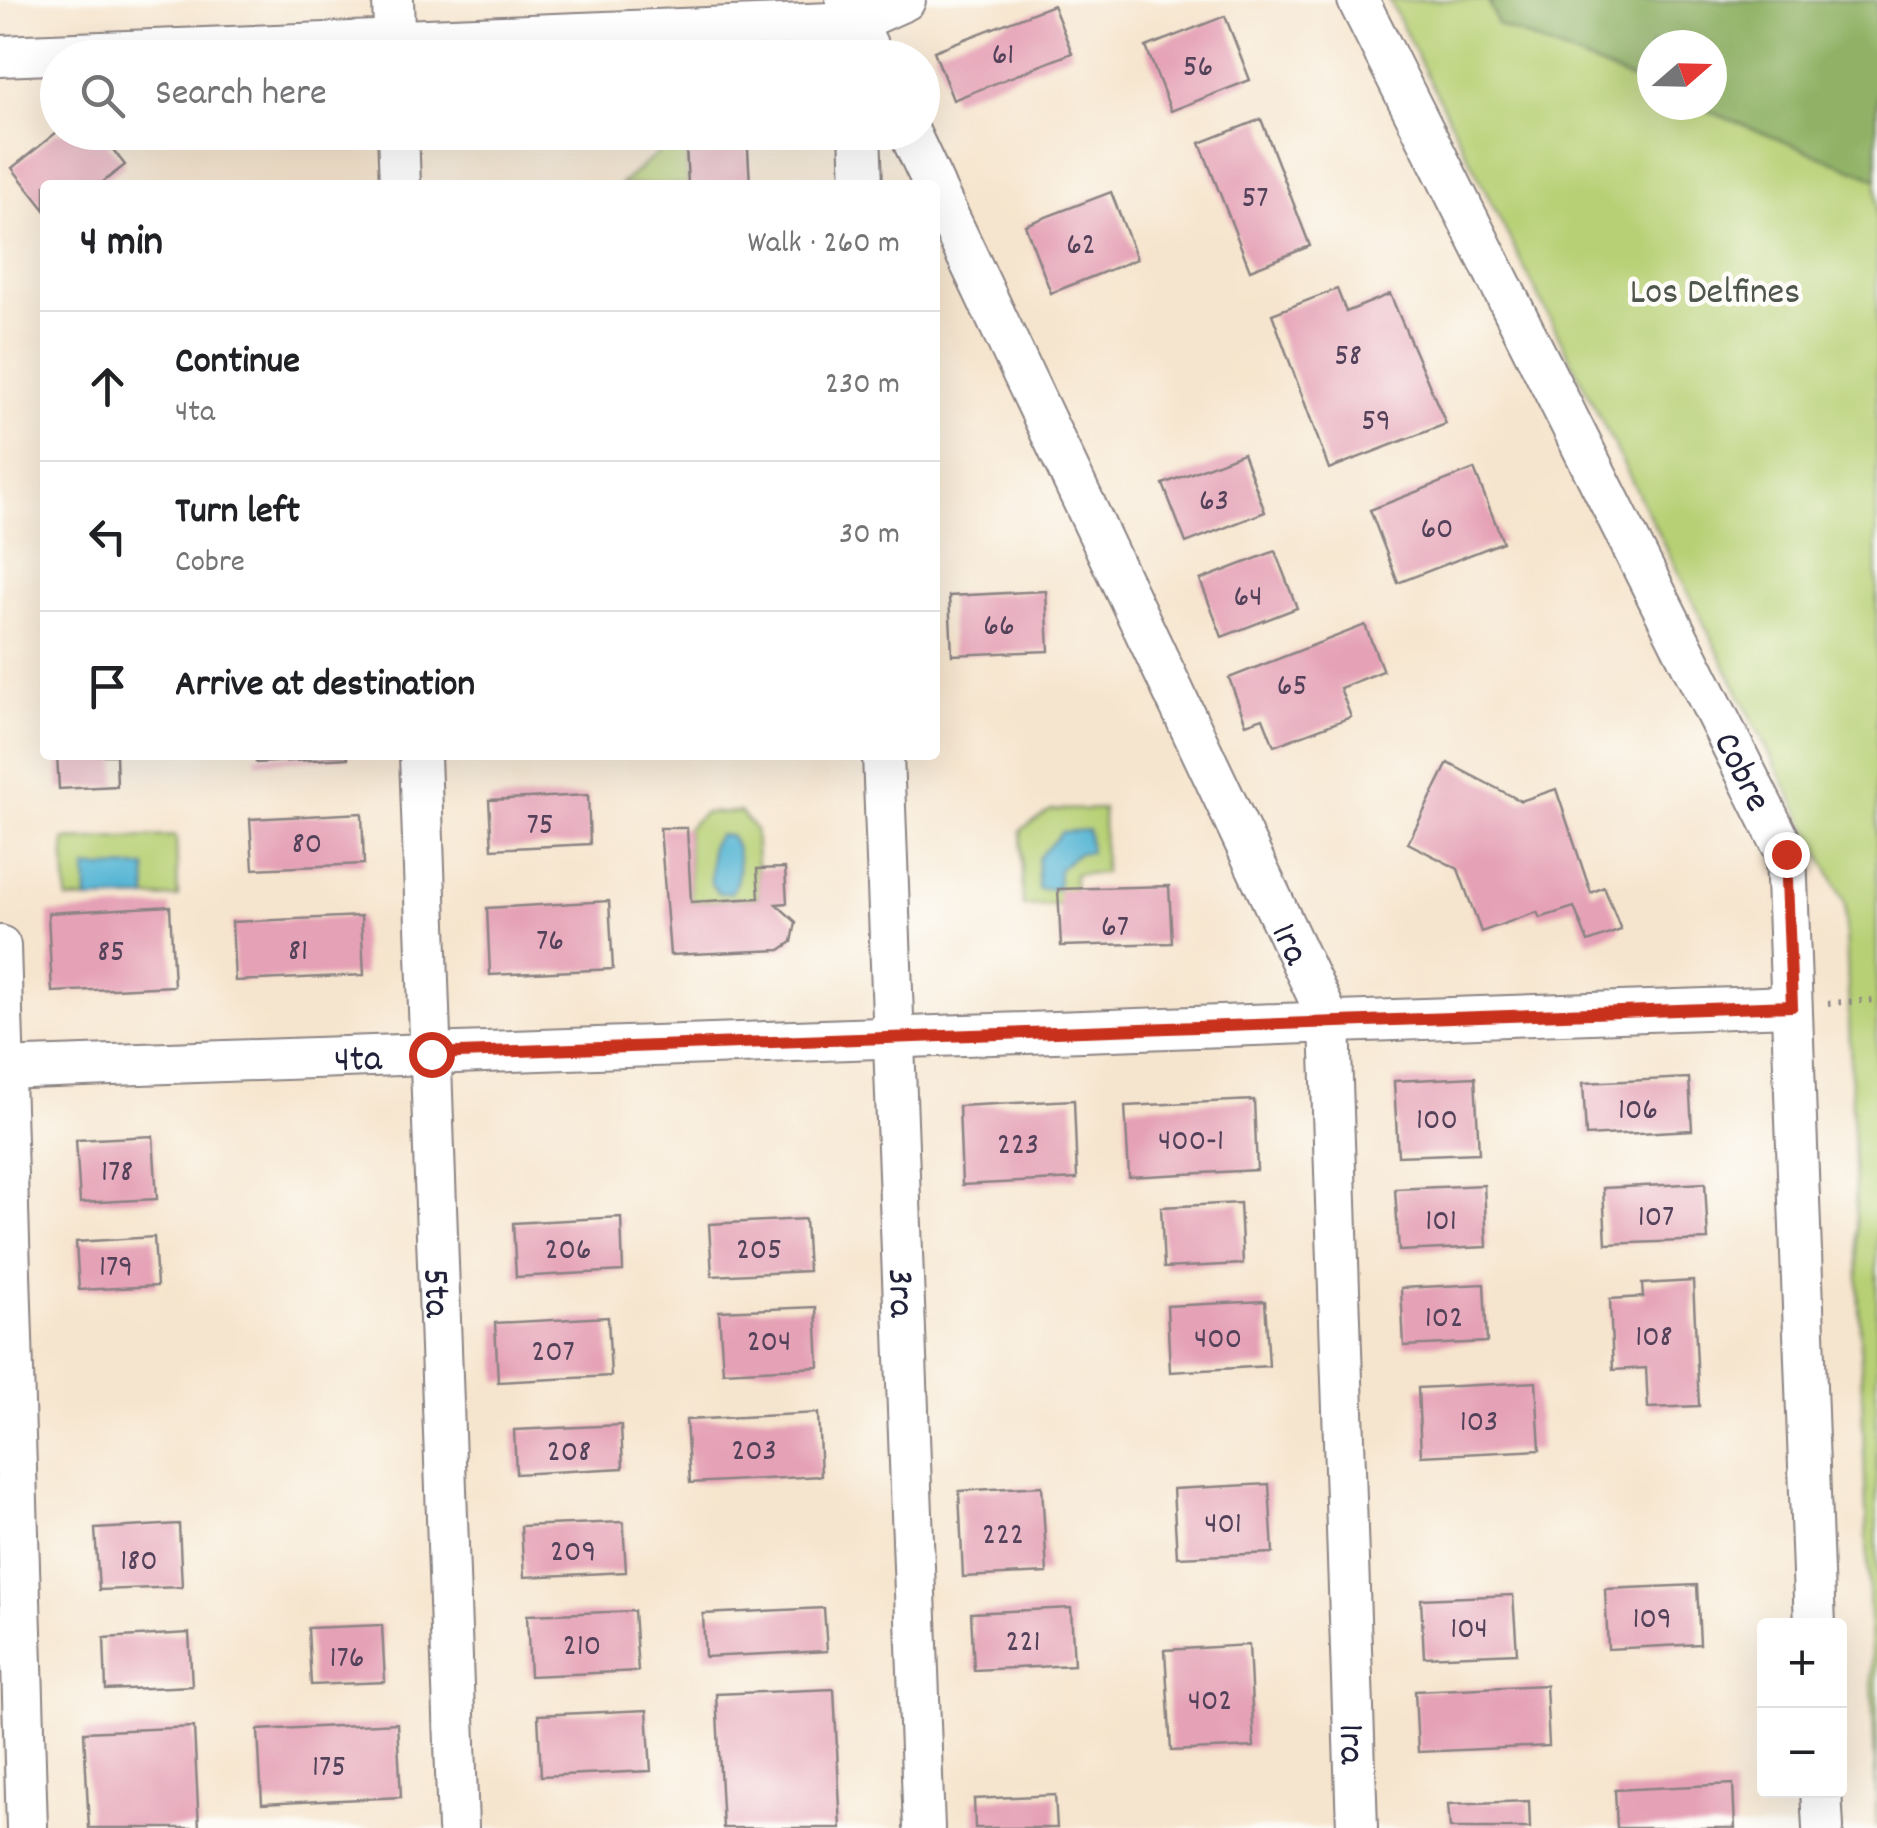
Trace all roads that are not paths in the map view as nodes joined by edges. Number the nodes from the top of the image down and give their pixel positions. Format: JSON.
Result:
{"nodes":[{"id":1,"x":393,"y":0,"type":"edge"},
{"id":2,"x":906,"y":0,"type":"edge"},
{"id":3,"x":1358,"y":0,"type":"edge"},
{"id":4,"x":858,"y":34,"type":"edge"},
{"id":5,"x":395,"y":40,"type":"edge"},
{"id":6,"x":673,"y":40,"type":"edge"},
{"id":7,"x":40,"y":55,"type":"edge"},
{"id":8,"x":0,"y":56,"type":"edge"},
{"id":9,"x":399,"y":150,"type":"edge"},
{"id":10,"x":861,"y":150,"type":"edge"},
{"id":11,"x":917,"y":150,"type":"edge"},
{"id":12,"x":400,"y":180,"type":"edge"},
{"id":13,"x":862,"y":180,"type":"edge"},
{"id":14,"x":931,"y":180,"type":"edge"},
{"id":15,"x":940,"y":199,"type":"edge"},
{"id":16,"x":420,"y":760,"type":"edge"},
{"id":17,"x":884,"y":760,"type":"edge"},
{"id":18,"x":0,"y":946,"type":"edge"},
{"id":19,"x":1792,"y":1006,"type":"junction"},
{"id":20,"x":1330,"y":1022,"type":"junction"},
{"id":21,"x":894,"y":1038,"type":"junction"},
{"id":22,"x":431,"y":1054,"type":"junction"},
{"id":23,"x":2,"y":1069,"type":"edge"},
{"id":24,"x":1815,"y":1618,"type":"edge"},
{"id":25,"x":1821,"y":1798,"type":"edge"},
{"id":26,"x":27,"y":1828,"type":"edge"},
{"id":27,"x":458,"y":1828,"type":"edge"},
{"id":28,"x":924,"y":1828,"type":"edge"},
{"id":29,"x":1357,"y":1828,"type":"edge"},
{"id":30,"x":1822,"y":1828,"type":"edge"}],
"edges":[{"from":1,"to":5,"type":"street"},
{"from":2,"to":4,"type":"street"},
{"from":3,"to":19,"type":"street","name":"Cobre"},
{"from":4,"to":6,"type":"street"},
{"from":7,"to":8,"type":"street"},
{"from":9,"to":12,"type":"street"},
{"from":10,"to":13,"type":"street"},
{"from":11,"to":14,"type":"street","name":"1ra"},
{"from":15,"to":20,"type":"street","name":"1ra"},
{"from":16,"to":22,"type":"street","name":"5ta"},
{"from":17,"to":21,"type":"street","name":"3ra"},
{"from":18,"to":23,"type":"street"},
{"from":19,"to":20,"type":"street","name":"4ta"},
{"from":19,"to":24,"type":"street","name":"Cobre"},
{"from":20,"to":21,"type":"street","name":"4ta"},
{"from":20,"to":29,"type":"street","name":"1ra"},
{"from":21,"to":22,"type":"street","name":"4ta"},
{"from":21,"to":28,"type":"street","name":"3ra"},
{"from":22,"to":23,"type":"street","name":"4ta"},
{"from":22,"to":27,"type":"street","name":"5ta"},
{"from":23,"to":26,"type":"street"},
{"from":25,"to":30,"type":"street"}]}
